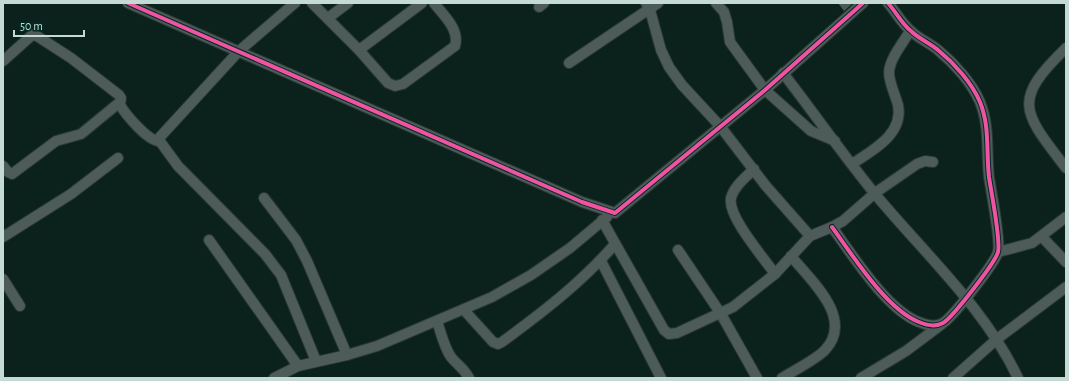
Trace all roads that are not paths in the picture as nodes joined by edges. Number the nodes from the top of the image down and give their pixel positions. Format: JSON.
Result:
{"nodes":[{"id":1,"x":128,"y":3,"type":"edge"},
{"id":2,"x":295,"y":3,"type":"edge"},
{"id":3,"x":312,"y":3,"type":"edge"},
{"id":4,"x":348,"y":3,"type":"edge"},
{"id":5,"x":422,"y":3,"type":"edge"},
{"id":6,"x":434,"y":3,"type":"edge"},
{"id":7,"x":658,"y":3,"type":"edge"},
{"id":8,"x":716,"y":3,"type":"edge"},
{"id":9,"x":863,"y":3,"type":"edge"},
{"id":10,"x":888,"y":3,"type":"edge"},
{"id":11,"x":648,"y":6,"type":"edge"},
{"id":12,"x":328,"y":18,"type":"junction"},
{"id":13,"x":910,"y":31,"type":"junction"},
{"id":14,"x":1066,"y":48,"type":"edge"},
{"id":15,"x":358,"y":50,"type":"junction"},
{"id":16,"x":239,"y":51,"type":"junction"},
{"id":17,"x":3,"y":61,"type":"edge"},
{"id":18,"x":569,"y":63,"type":"dead end"},
{"id":19,"x":783,"y":73,"type":"junction"},
{"id":20,"x":765,"y":90,"type":"junction"},
{"id":21,"x":120,"y":102,"type":"junction"},
{"id":22,"x":720,"y":126,"type":"junction"},
{"id":23,"x":159,"y":141,"type":"junction"},
{"id":24,"x":835,"y":142,"type":"junction"},
{"id":25,"x":118,"y":158,"type":"dead end"},
{"id":26,"x":933,"y":162,"type":"dead end"},
{"id":27,"x":852,"y":164,"type":"junction"},
{"id":28,"x":3,"y":166,"type":"edge"},
{"id":29,"x":1066,"y":168,"type":"edge"},
{"id":30,"x":754,"y":169,"type":"junction"},
{"id":31,"x":874,"y":193,"type":"junction"},
{"id":32,"x":264,"y":198,"type":"dead end"},
{"id":33,"x":614,"y":213,"type":"junction"},
{"id":34,"x":1066,"y":217,"type":"edge"},
{"id":35,"x":602,"y":220,"type":"junction"},
{"id":36,"x":832,"y":227,"type":"junction"},
{"id":37,"x":810,"y":236,"type":"junction"},
{"id":38,"x":3,"y":237,"type":"edge"},
{"id":39,"x":1042,"y":237,"type":"junction"},
{"id":40,"x":209,"y":240,"type":"dead end"},
{"id":41,"x":616,"y":244,"type":"junction"},
{"id":42,"x":678,"y":250,"type":"dead end"},
{"id":43,"x":998,"y":252,"type":"junction"},
{"id":44,"x":791,"y":256,"type":"junction"},
{"id":45,"x":601,"y":260,"type":"junction"},
{"id":46,"x":1066,"y":262,"type":"edge"},
{"id":47,"x":775,"y":274,"type":"junction"},
{"id":48,"x":3,"y":279,"type":"edge"},
{"id":49,"x":1066,"y":287,"type":"edge"},
{"id":50,"x":965,"y":298,"type":"junction"},
{"id":51,"x":20,"y":306,"type":"dead end"},
{"id":52,"x":464,"y":310,"type":"junction"},
{"id":53,"x":721,"y":314,"type":"junction"},
{"id":54,"x":437,"y":321,"type":"junction"},
{"id":55,"x":942,"y":324,"type":"junction"},
{"id":56,"x":997,"y":339,"type":"junction"},
{"id":57,"x":347,"y":355,"type":"junction"},
{"id":58,"x":316,"y":361,"type":"junction"},
{"id":59,"x":298,"y":366,"type":"junction"},
{"id":60,"x":274,"y":378,"type":"edge"},
{"id":61,"x":469,"y":378,"type":"edge"},
{"id":62,"x":661,"y":378,"type":"edge"},
{"id":63,"x":757,"y":378,"type":"edge"},
{"id":64,"x":782,"y":378,"type":"edge"},
{"id":65,"x":861,"y":378,"type":"edge"},
{"id":66,"x":953,"y":378,"type":"edge"},
{"id":67,"x":1018,"y":378,"type":"edge"}],
"edges":[{"from":1,"to":16,"type":"street"},
{"from":2,"to":16,"type":"street"},
{"from":3,"to":12,"type":"street"},
{"from":4,"to":12,"type":"street"},
{"from":5,"to":15,"type":"street"},
{"from":6,"to":15,"type":"street"},
{"from":7,"to":11,"type":"street"},
{"from":8,"to":20,"type":"street"},
{"from":9,"to":19,"type":"street"},
{"from":10,"to":13,"type":"street"},
{"from":11,"to":18,"type":"street"},
{"from":11,"to":22,"type":"street"},
{"from":12,"to":15,"type":"street"},
{"from":13,"to":27,"type":"street"},
{"from":13,"to":43,"type":"street"},
{"from":14,"to":29,"type":"street"},
{"from":16,"to":23,"type":"street"},
{"from":16,"to":33,"type":"street"},
{"from":17,"to":21,"type":"street"},
{"from":19,"to":20,"type":"street"},
{"from":19,"to":24,"type":"street"},
{"from":20,"to":22,"type":"street"},
{"from":20,"to":24,"type":"street"},
{"from":21,"to":23,"type":"street"},
{"from":21,"to":28,"type":"street"},
{"from":22,"to":30,"type":"street"},
{"from":22,"to":33,"type":"street"},
{"from":23,"to":58,"type":"street"},
{"from":24,"to":27,"type":"street"},
{"from":25,"to":38,"type":"street"},
{"from":26,"to":31,"type":"street"},
{"from":27,"to":31,"type":"street"},
{"from":30,"to":37,"type":"street"},
{"from":30,"to":47,"type":"street"},
{"from":31,"to":36,"type":"street"},
{"from":31,"to":50,"type":"street"},
{"from":32,"to":57,"type":"street"},
{"from":33,"to":35,"type":"street"},
{"from":34,"to":39,"type":"street"},
{"from":35,"to":41,"type":"street"},
{"from":35,"to":52,"type":"street"},
{"from":36,"to":37,"type":"street"},
{"from":36,"to":55,"type":"street"},
{"from":37,"to":44,"type":"street"},
{"from":39,"to":43,"type":"street"},
{"from":39,"to":46,"type":"street"},
{"from":40,"to":59,"type":"street"},
{"from":41,"to":45,"type":"street"},
{"from":41,"to":53,"type":"street"},
{"from":42,"to":53,"type":"street"},
{"from":43,"to":50,"type":"street"},
{"from":44,"to":47,"type":"street"},
{"from":44,"to":64,"type":"street"},
{"from":45,"to":52,"type":"street"},
{"from":45,"to":62,"type":"street"},
{"from":47,"to":53,"type":"street"},
{"from":48,"to":51,"type":"street"},
{"from":49,"to":56,"type":"street"},
{"from":50,"to":55,"type":"street"},
{"from":50,"to":56,"type":"street"},
{"from":52,"to":54,"type":"street"},
{"from":53,"to":63,"type":"street"},
{"from":54,"to":57,"type":"street"},
{"from":54,"to":61,"type":"street"},
{"from":55,"to":65,"type":"street"},
{"from":56,"to":66,"type":"street"},
{"from":56,"to":67,"type":"street"},
{"from":57,"to":58,"type":"street"},
{"from":58,"to":59,"type":"street"},
{"from":59,"to":60,"type":"street"}]}
